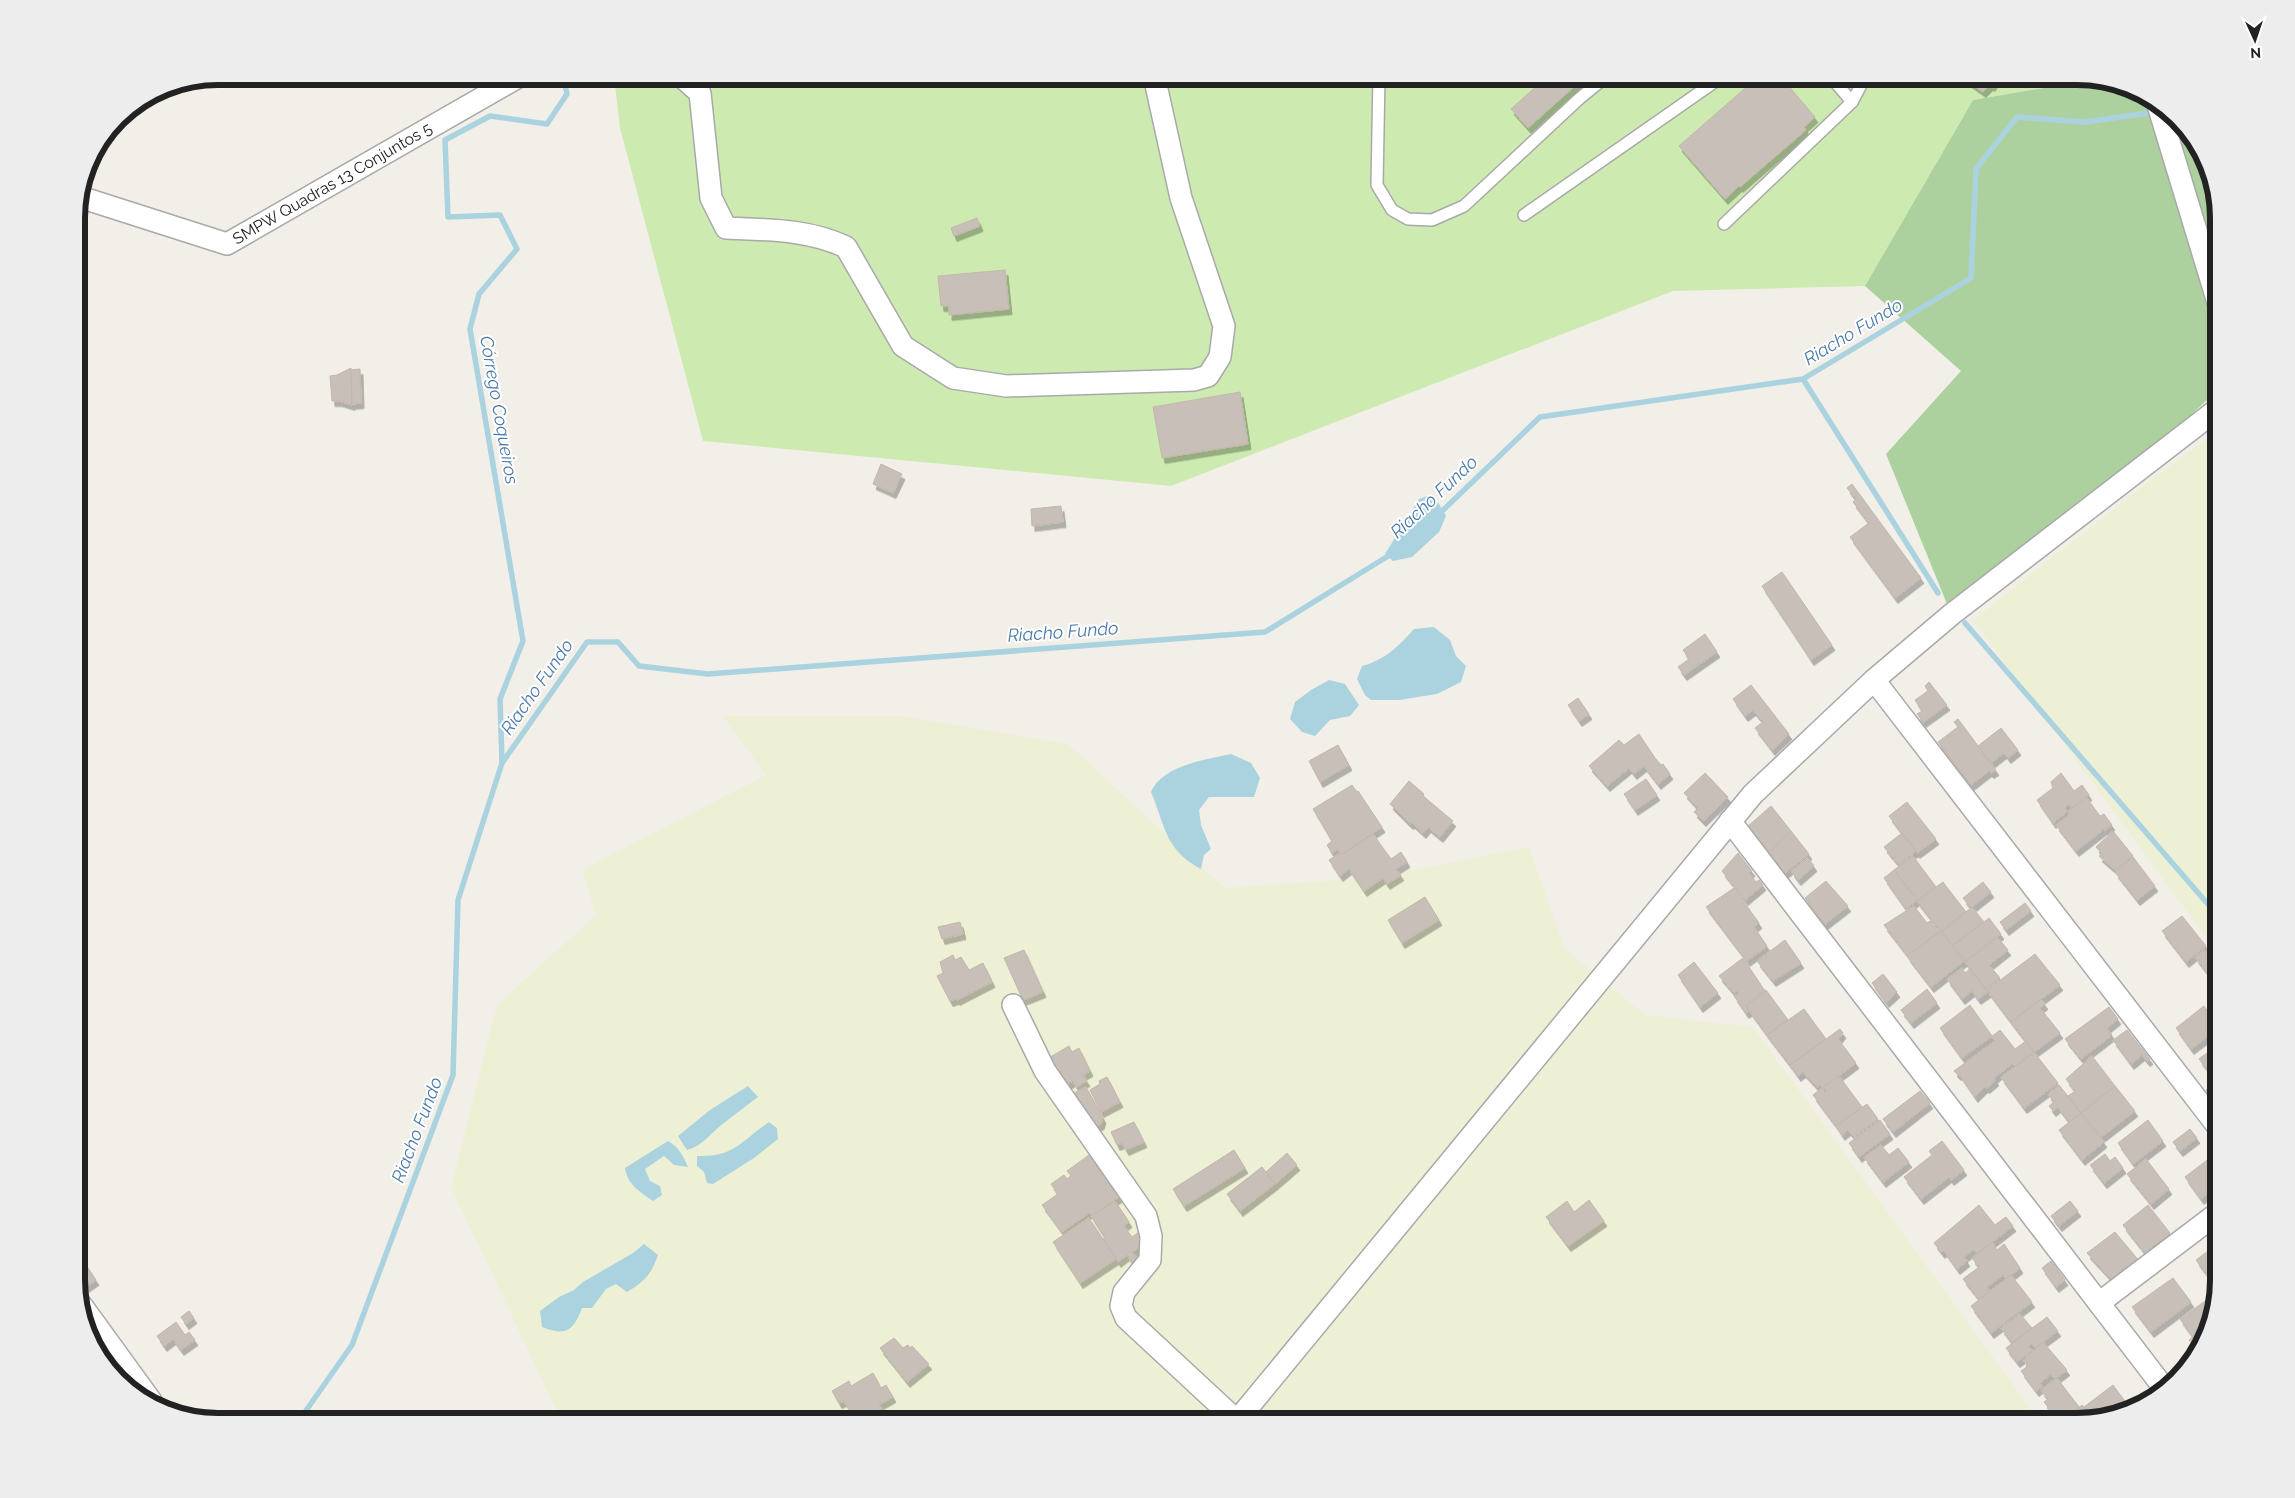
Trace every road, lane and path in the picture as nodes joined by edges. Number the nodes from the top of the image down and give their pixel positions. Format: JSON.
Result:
{"nodes":[{"id":1,"x":504,"y":85,"type":"edge"},
{"id":2,"x":691,"y":85,"type":"edge"},
{"id":3,"x":1156,"y":85,"type":"edge"},
{"id":4,"x":1378,"y":85,"type":"edge"},
{"id":5,"x":1596,"y":85,"type":"edge"},
{"id":6,"x":1710,"y":85,"type":"edge"},
{"id":7,"x":1838,"y":85,"type":"edge"},
{"id":8,"x":1861,"y":85,"type":"edge"},
{"id":9,"x":1852,"y":102,"type":"junction"},
{"id":10,"x":2162,"y":116,"type":"edge"},
{"id":11,"x":87,"y":199,"type":"edge"},
{"id":12,"x":1524,"y":215,"type":"dead end"},
{"id":13,"x":1724,"y":224,"type":"dead end"},
{"id":14,"x":2210,"y":276,"type":"edge"},
{"id":15,"x":2210,"y":415,"type":"edge"},
{"id":16,"x":1874,"y":680,"type":"junction"},
{"id":17,"x":1730,"y":821,"type":"junction"},
{"id":18,"x":1013,"y":1005,"type":"dead end"},
{"id":19,"x":2210,"y":1116,"type":"edge"},
{"id":20,"x":2210,"y":1219,"type":"edge"},
{"id":21,"x":2099,"y":1303,"type":"junction"},
{"id":22,"x":91,"y":1319,"type":"edge"},
{"id":23,"x":2161,"y":1383,"type":"edge"},
{"id":24,"x":142,"y":1390,"type":"edge"},
{"id":25,"x":1227,"y":1413,"type":"edge"},
{"id":26,"x":1244,"y":1413,"type":"edge"}],
"edges":[{"from":1,"to":11,"type":"street","name":"SMPW Quadras 13 Conjuntos 5"},
{"from":2,"to":3,"type":"street"},
{"from":4,"to":5,"type":"lane"},
{"from":6,"to":12,"type":"lane"},
{"from":7,"to":9,"type":"lane"},
{"from":8,"to":9,"type":"lane"},
{"from":9,"to":13,"type":"lane"},
{"from":10,"to":14,"type":"street"},
{"from":15,"to":16,"type":"street"},
{"from":16,"to":17,"type":"street"},
{"from":16,"to":19,"type":"street"},
{"from":17,"to":21,"type":"street"},
{"from":17,"to":26,"type":"street"},
{"from":18,"to":25,"type":"street"},
{"from":20,"to":21,"type":"street"},
{"from":21,"to":23,"type":"street"},
{"from":22,"to":24,"type":"street"}]}
